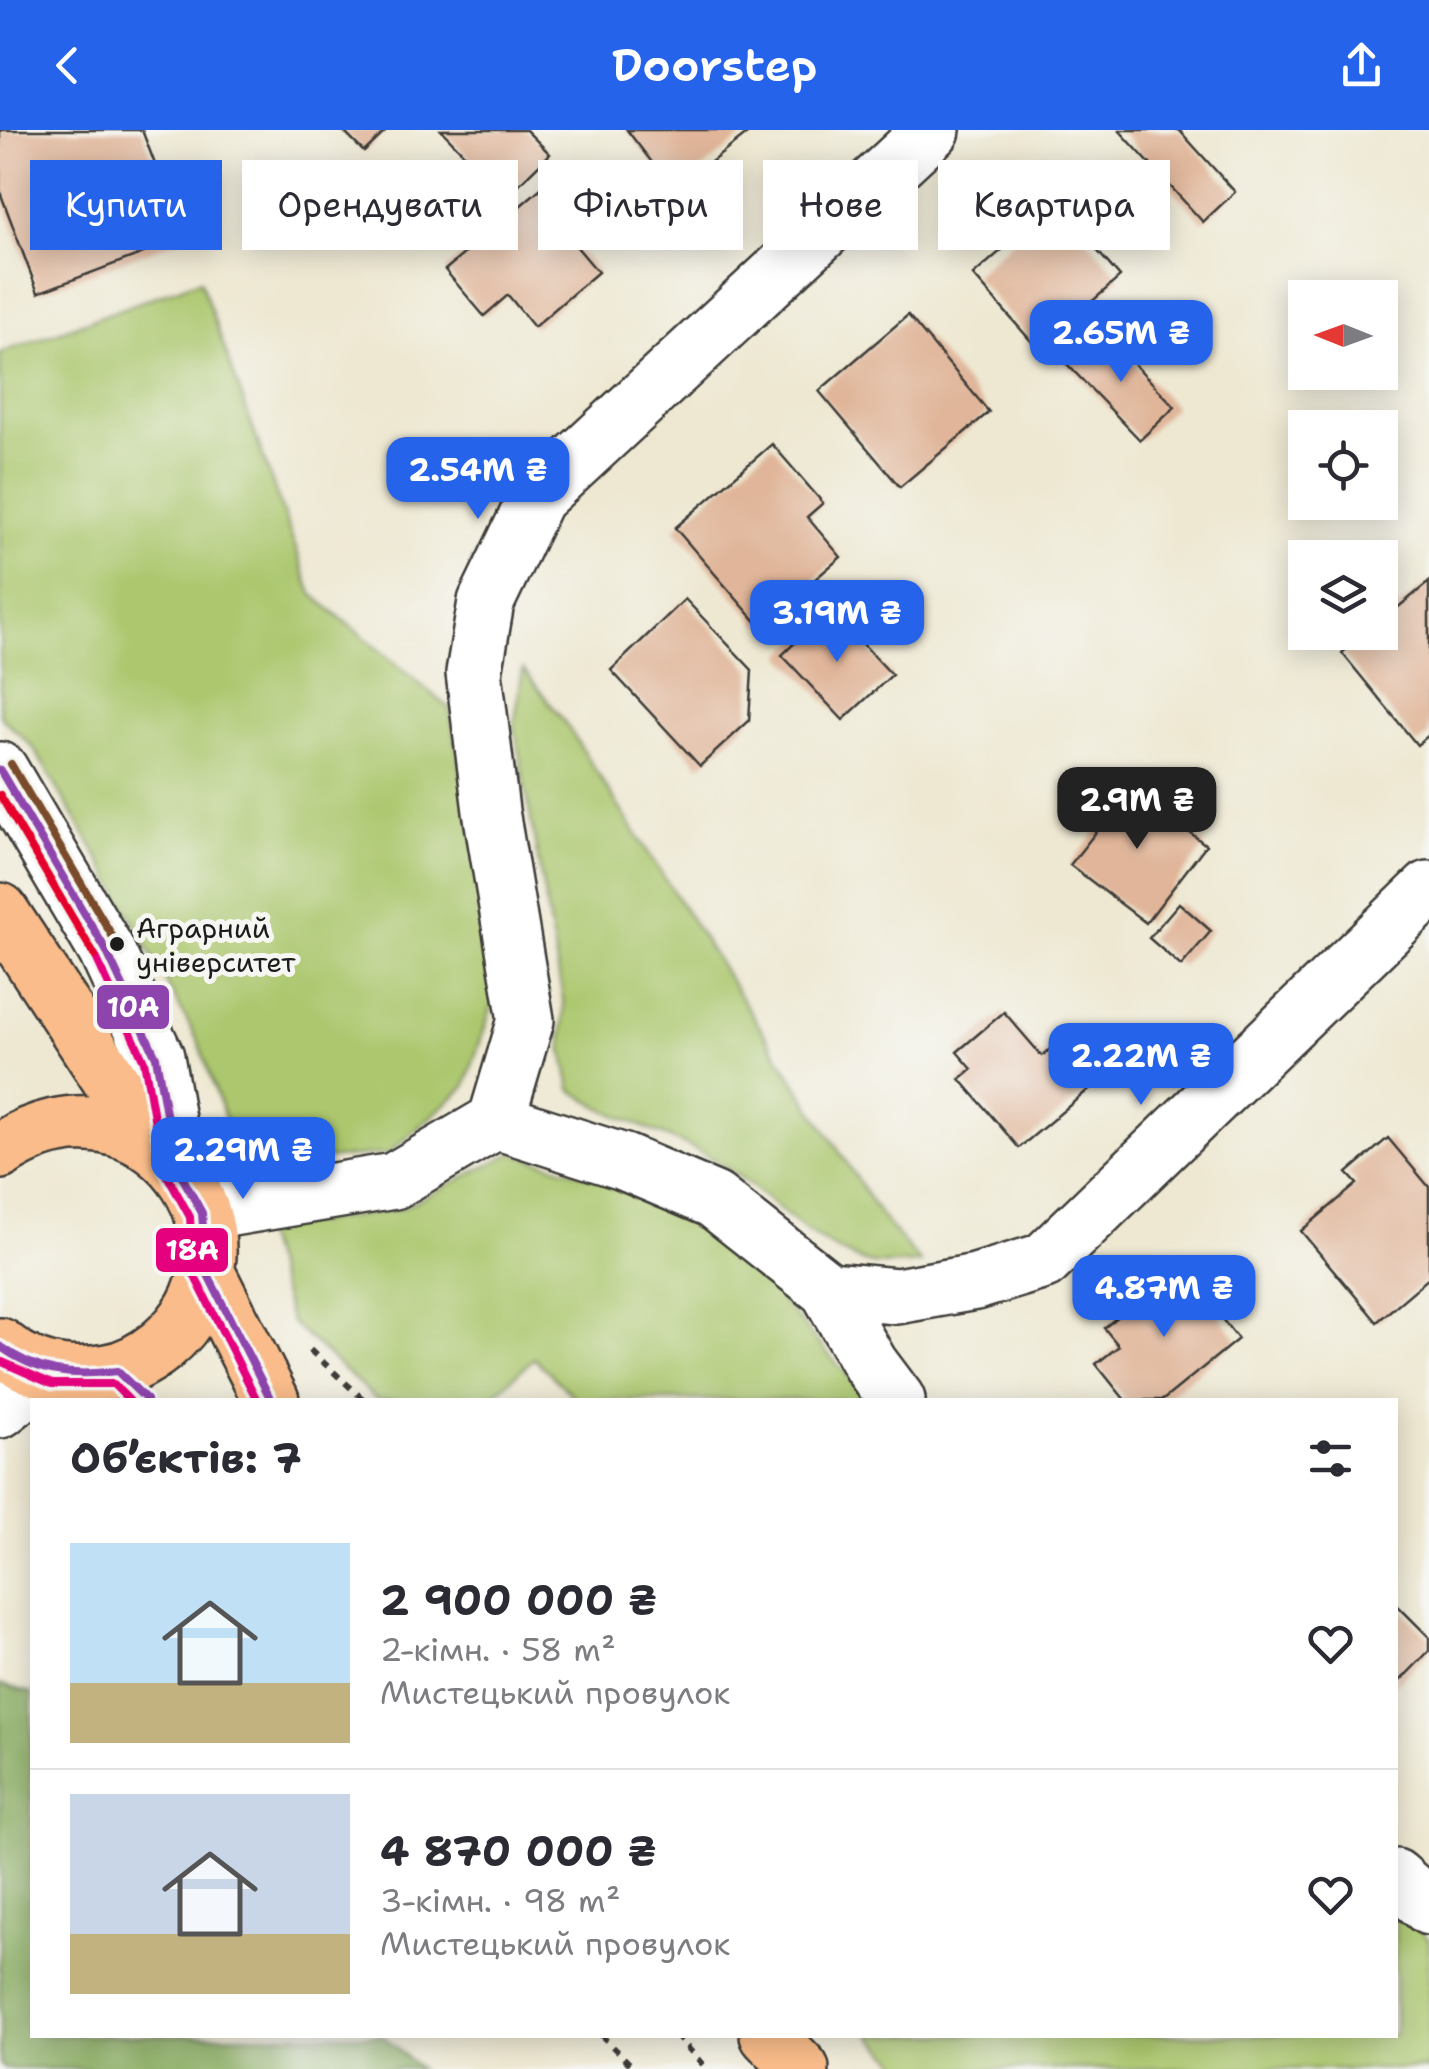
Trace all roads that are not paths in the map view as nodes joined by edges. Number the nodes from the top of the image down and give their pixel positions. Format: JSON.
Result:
{"nodes":[{"id":1,"x":932,"y":130,"type":"edge"},
{"id":2,"x":0,"y":770,"type":"edge"},
{"id":3,"x":1429,"y":889,"type":"edge"},
{"id":4,"x":0,"y":911,"type":"edge"},
{"id":5,"x":496,"y":1121,"type":"junction"},
{"id":6,"x":0,"y":1151,"type":"edge"},
{"id":7,"x":164,"y":1154,"type":"junction"},
{"id":8,"x":202,"y":1213,"type":"junction"},
{"id":9,"x":206,"y":1271,"type":"junction"},
{"id":10,"x":828,"y":1290,"type":"junction"},
{"id":11,"x":0,"y":1346,"type":"edge"},
{"id":12,"x":48,"y":1372,"type":"junction"},
{"id":13,"x":132,"y":1386,"type":"edge"},
{"id":14,"x":271,"y":1398,"type":"edge"},
{"id":15,"x":896,"y":1398,"type":"edge"},
{"id":16,"x":0,"y":1410,"type":"edge"},
{"id":17,"x":1398,"y":1880,"type":"edge"},
{"id":18,"x":1429,"y":1907,"type":"edge"},
{"id":19,"x":771,"y":2038,"type":"edge"},
{"id":20,"x":800,"y":2069,"type":"edge"}],
"edges":[{"from":1,"to":5,"type":"street"},
{"from":2,"to":7,"type":"street"},
{"from":3,"to":10,"type":"street"},
{"from":4,"to":7,"type":"main road"},
{"from":5,"to":8,"type":"street"},
{"from":5,"to":10,"type":"street"},
{"from":6,"to":7,"type":"main road"},
{"from":7,"to":8,"type":"main road"},
{"from":8,"to":9,"type":"main road"},
{"from":9,"to":13,"type":"main road"},
{"from":9,"to":14,"type":"main road"},
{"from":10,"to":15,"type":"street"},
{"from":11,"to":12,"type":"main road"},
{"from":12,"to":13,"type":"main road"},
{"from":12,"to":16,"type":"street"},
{"from":17,"to":18,"type":"street"},
{"from":19,"to":20,"type":"main road"}]}
